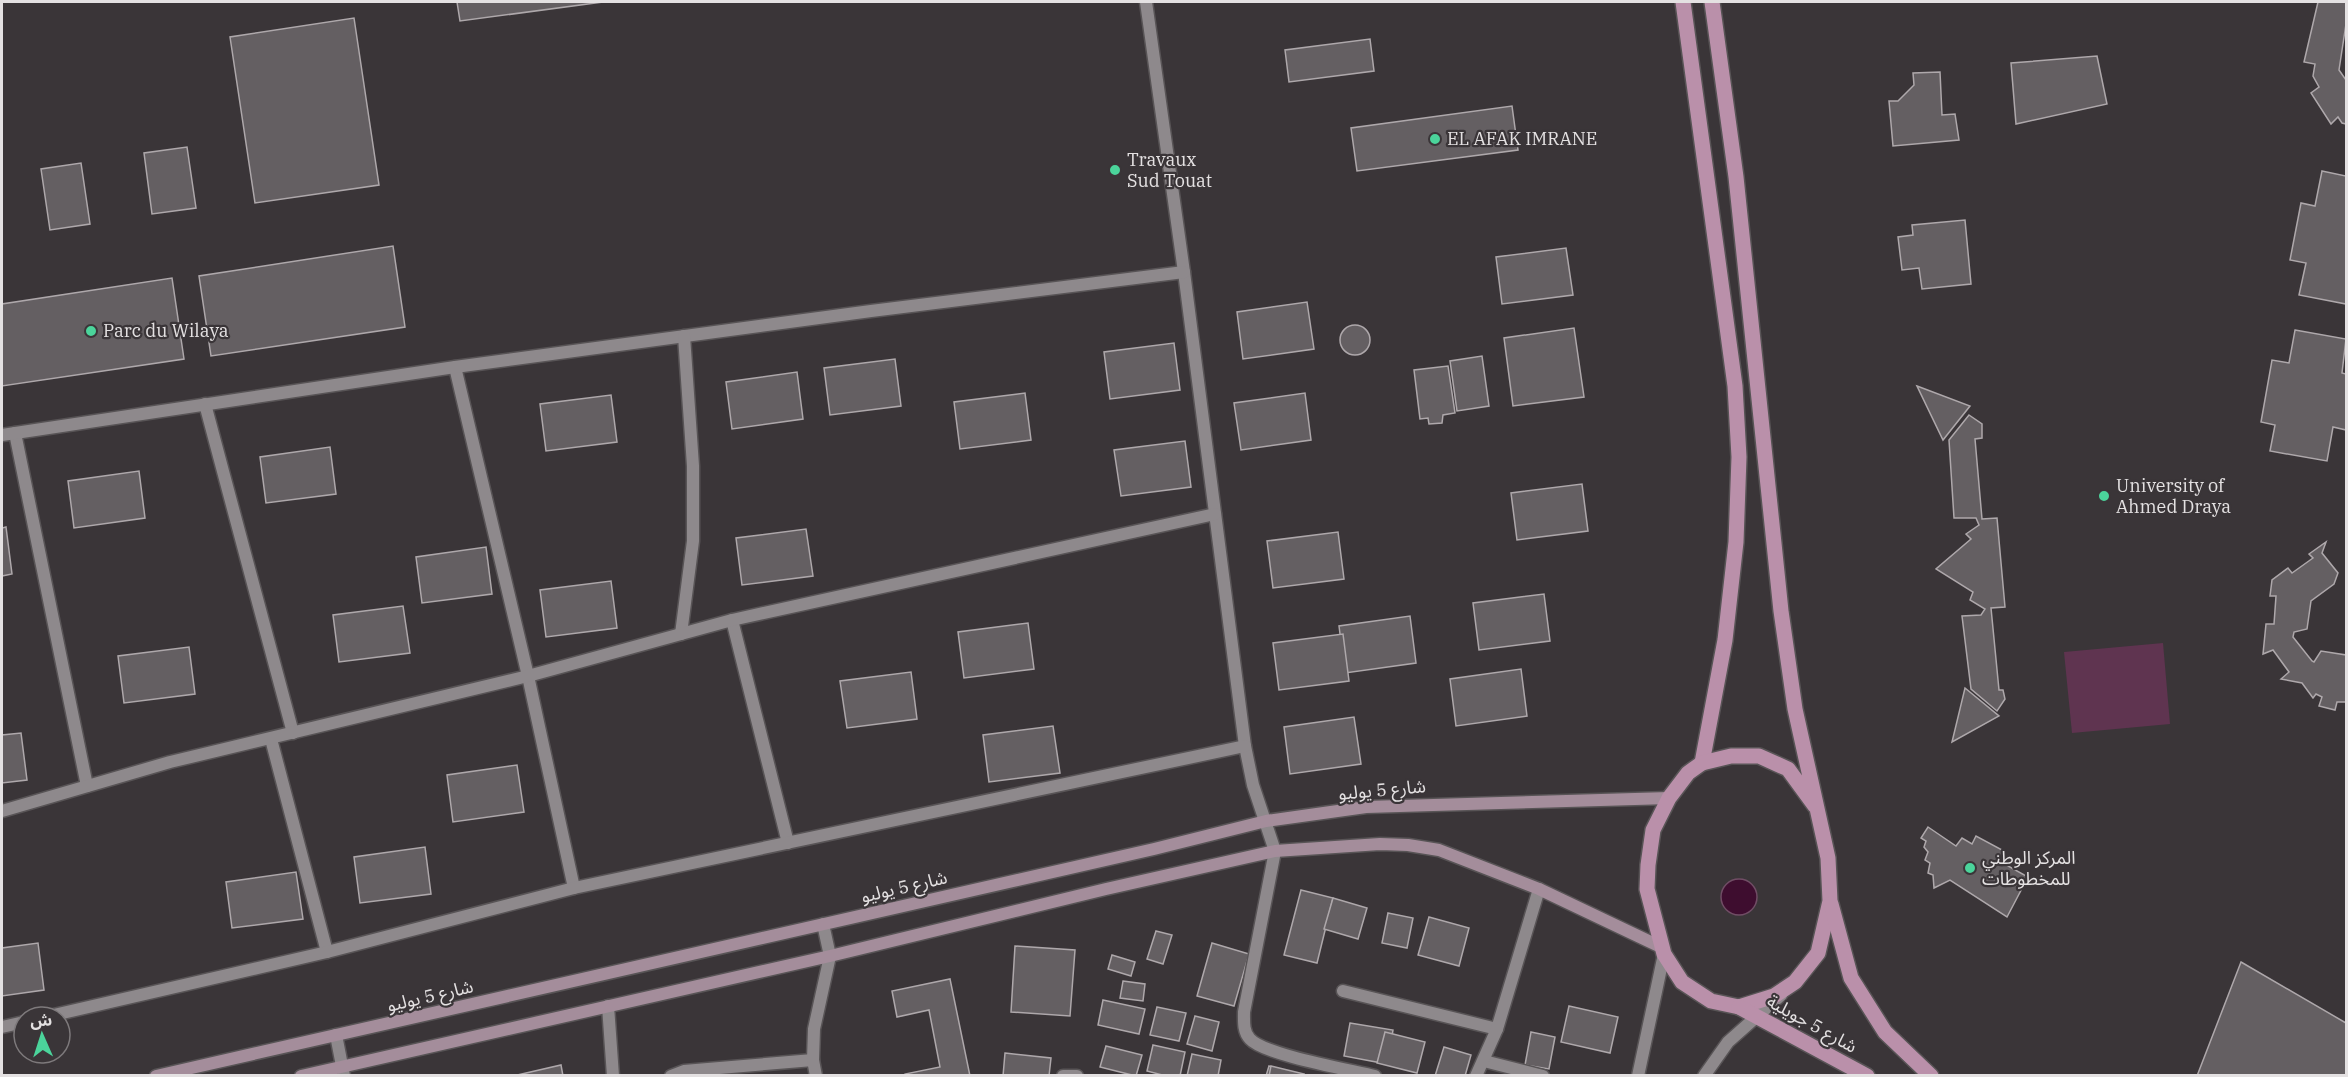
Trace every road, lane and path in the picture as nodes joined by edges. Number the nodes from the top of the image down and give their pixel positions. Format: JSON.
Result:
{"nodes":[{"id":1,"x":1146,"y":2,"type":"edge"},
{"id":2,"x":1683,"y":2,"type":"edge"},
{"id":3,"x":1712,"y":2,"type":"edge"},
{"id":4,"x":1184,"y":272,"type":"junction"},
{"id":5,"x":684,"y":336,"type":"junction"},
{"id":6,"x":455,"y":367,"type":"junction"},
{"id":7,"x":205,"y":404,"type":"junction"},
{"id":8,"x":15,"y":433,"type":"junction"},
{"id":9,"x":2,"y":435,"type":"edge"},
{"id":10,"x":1215,"y":514,"type":"junction"},
{"id":11,"x":732,"y":620,"type":"junction"},
{"id":12,"x":681,"y":634,"type":"junction"},
{"id":13,"x":528,"y":676,"type":"junction"},
{"id":14,"x":293,"y":734,"type":"junction"},
{"id":15,"x":271,"y":739,"type":"junction"},
{"id":16,"x":1245,"y":746,"type":"junction"},
{"id":17,"x":1702,"y":763,"type":"junction"},
{"id":18,"x":87,"y":786,"type":"junction"},
{"id":19,"x":1669,"y":798,"type":"junction"},
{"id":20,"x":1815,"y":806,"type":"junction"},
{"id":21,"x":2,"y":811,"type":"edge"},
{"id":22,"x":1266,"y":821,"type":"junction"},
{"id":23,"x":788,"y":843,"type":"junction"},
{"id":24,"x":1275,"y":851,"type":"junction"},
{"id":25,"x":574,"y":888,"type":"junction"},
{"id":26,"x":1539,"y":889,"type":"junction"},
{"id":27,"x":1830,"y":901,"type":"junction"},
{"id":28,"x":823,"y":924,"type":"junction"},
{"id":29,"x":1663,"y":951,"type":"junction"},
{"id":30,"x":327,"y":952,"type":"junction"},
{"id":31,"x":830,"y":956,"type":"junction"},
{"id":32,"x":1795,"y":982,"type":"junction"},
{"id":33,"x":1343,"y":991,"type":"dead end"},
{"id":34,"x":608,"y":1006,"type":"junction"},
{"id":35,"x":1739,"y":1007,"type":"junction"},
{"id":36,"x":72,"y":1011,"type":"edge"},
{"id":37,"x":1758,"y":1016,"type":"junction"},
{"id":38,"x":1497,"y":1029,"type":"junction"},
{"id":39,"x":336,"y":1035,"type":"junction"},
{"id":40,"x":813,"y":1060,"type":"junction"},
{"id":41,"x":1484,"y":1061,"type":"junction"},
{"id":42,"x":343,"y":1071,"type":"edge"},
{"id":43,"x":156,"y":1076,"type":"edge"},
{"id":44,"x":301,"y":1076,"type":"edge"},
{"id":45,"x":613,"y":1076,"type":"edge"},
{"id":46,"x":671,"y":1076,"type":"edge"},
{"id":47,"x":816,"y":1076,"type":"edge"},
{"id":48,"x":1063,"y":1076,"type":"edge"},
{"id":49,"x":1077,"y":1076,"type":"edge"},
{"id":50,"x":1375,"y":1076,"type":"edge"},
{"id":51,"x":1476,"y":1076,"type":"edge"},
{"id":52,"x":1543,"y":1076,"type":"edge"},
{"id":53,"x":1638,"y":1076,"type":"edge"},
{"id":54,"x":1704,"y":1076,"type":"edge"},
{"id":55,"x":1867,"y":1076,"type":"edge"},
{"id":56,"x":1931,"y":1076,"type":"edge"}],
"edges":[{"from":1,"to":4,"type":"street"},
{"from":2,"to":17,"type":"main road"},
{"from":3,"to":20,"type":"main road"},
{"from":4,"to":5,"type":"street"},
{"from":4,"to":10,"type":"street"},
{"from":5,"to":6,"type":"street"},
{"from":5,"to":12,"type":"street"},
{"from":6,"to":7,"type":"street"},
{"from":6,"to":13,"type":"street"},
{"from":7,"to":8,"type":"street"},
{"from":7,"to":14,"type":"street"},
{"from":8,"to":9,"type":"street"},
{"from":8,"to":18,"type":"street"},
{"from":10,"to":11,"type":"street"},
{"from":10,"to":16,"type":"street"},
{"from":11,"to":12,"type":"street"},
{"from":11,"to":23,"type":"street"},
{"from":12,"to":13,"type":"street"},
{"from":13,"to":14,"type":"street"},
{"from":13,"to":25,"type":"street"},
{"from":14,"to":15,"type":"street"},
{"from":15,"to":18,"type":"street"},
{"from":15,"to":30,"type":"street"},
{"from":16,"to":22,"type":"street"},
{"from":16,"to":23,"type":"street"},
{"from":17,"to":19,"type":"main road","name":"شارع 5 جويلية"},
{"from":17,"to":20,"type":"main road"},
{"from":18,"to":21,"type":"street"},
{"from":19,"to":22,"type":"main road","name":"شارع 5 يوليو"},
{"from":19,"to":29,"type":"main road","name":"شارع 5 جويلية"},
{"from":20,"to":27,"type":"main road"},
{"from":22,"to":24,"type":"street"},
{"from":22,"to":28,"type":"main road","name":"شارع 5 يوليو"},
{"from":23,"to":25,"type":"street"},
{"from":24,"to":26,"type":"main road"},
{"from":24,"to":31,"type":"main road"},
{"from":24,"to":50,"type":"street"},
{"from":25,"to":30,"type":"street"},
{"from":26,"to":29,"type":"main road"},
{"from":26,"to":38,"type":"street"},
{"from":27,"to":32,"type":"main road"},
{"from":27,"to":56,"type":"main road","name":"شارع 5 جويلية"},
{"from":28,"to":31,"type":"street"},
{"from":28,"to":39,"type":"main road","name":"شارع 5 يوليو"},
{"from":29,"to":35,"type":"main road","name":"شارع 5 جويلية"},
{"from":29,"to":53,"type":"street"},
{"from":30,"to":36,"type":"street"},
{"from":31,"to":34,"type":"main road"},
{"from":31,"to":40,"type":"street"},
{"from":32,"to":35,"type":"main road"},
{"from":32,"to":37,"type":"street"},
{"from":33,"to":38,"type":"street"},
{"from":34,"to":42,"type":"main road"},
{"from":34,"to":45,"type":"street"},
{"from":35,"to":37,"type":"main road","name":"شارع 5 جويلية"},
{"from":37,"to":54,"type":"street"},
{"from":37,"to":55,"type":"main road","name":"شارع 5 جويلية"},
{"from":38,"to":41,"type":"street"},
{"from":39,"to":42,"type":"street"},
{"from":39,"to":43,"type":"main road","name":"شارع 5 يوليو"},
{"from":40,"to":46,"type":"street"},
{"from":40,"to":47,"type":"street"},
{"from":41,"to":51,"type":"street"},
{"from":41,"to":52,"type":"street"},
{"from":42,"to":44,"type":"main road"},
{"from":48,"to":49,"type":"street"}]}
